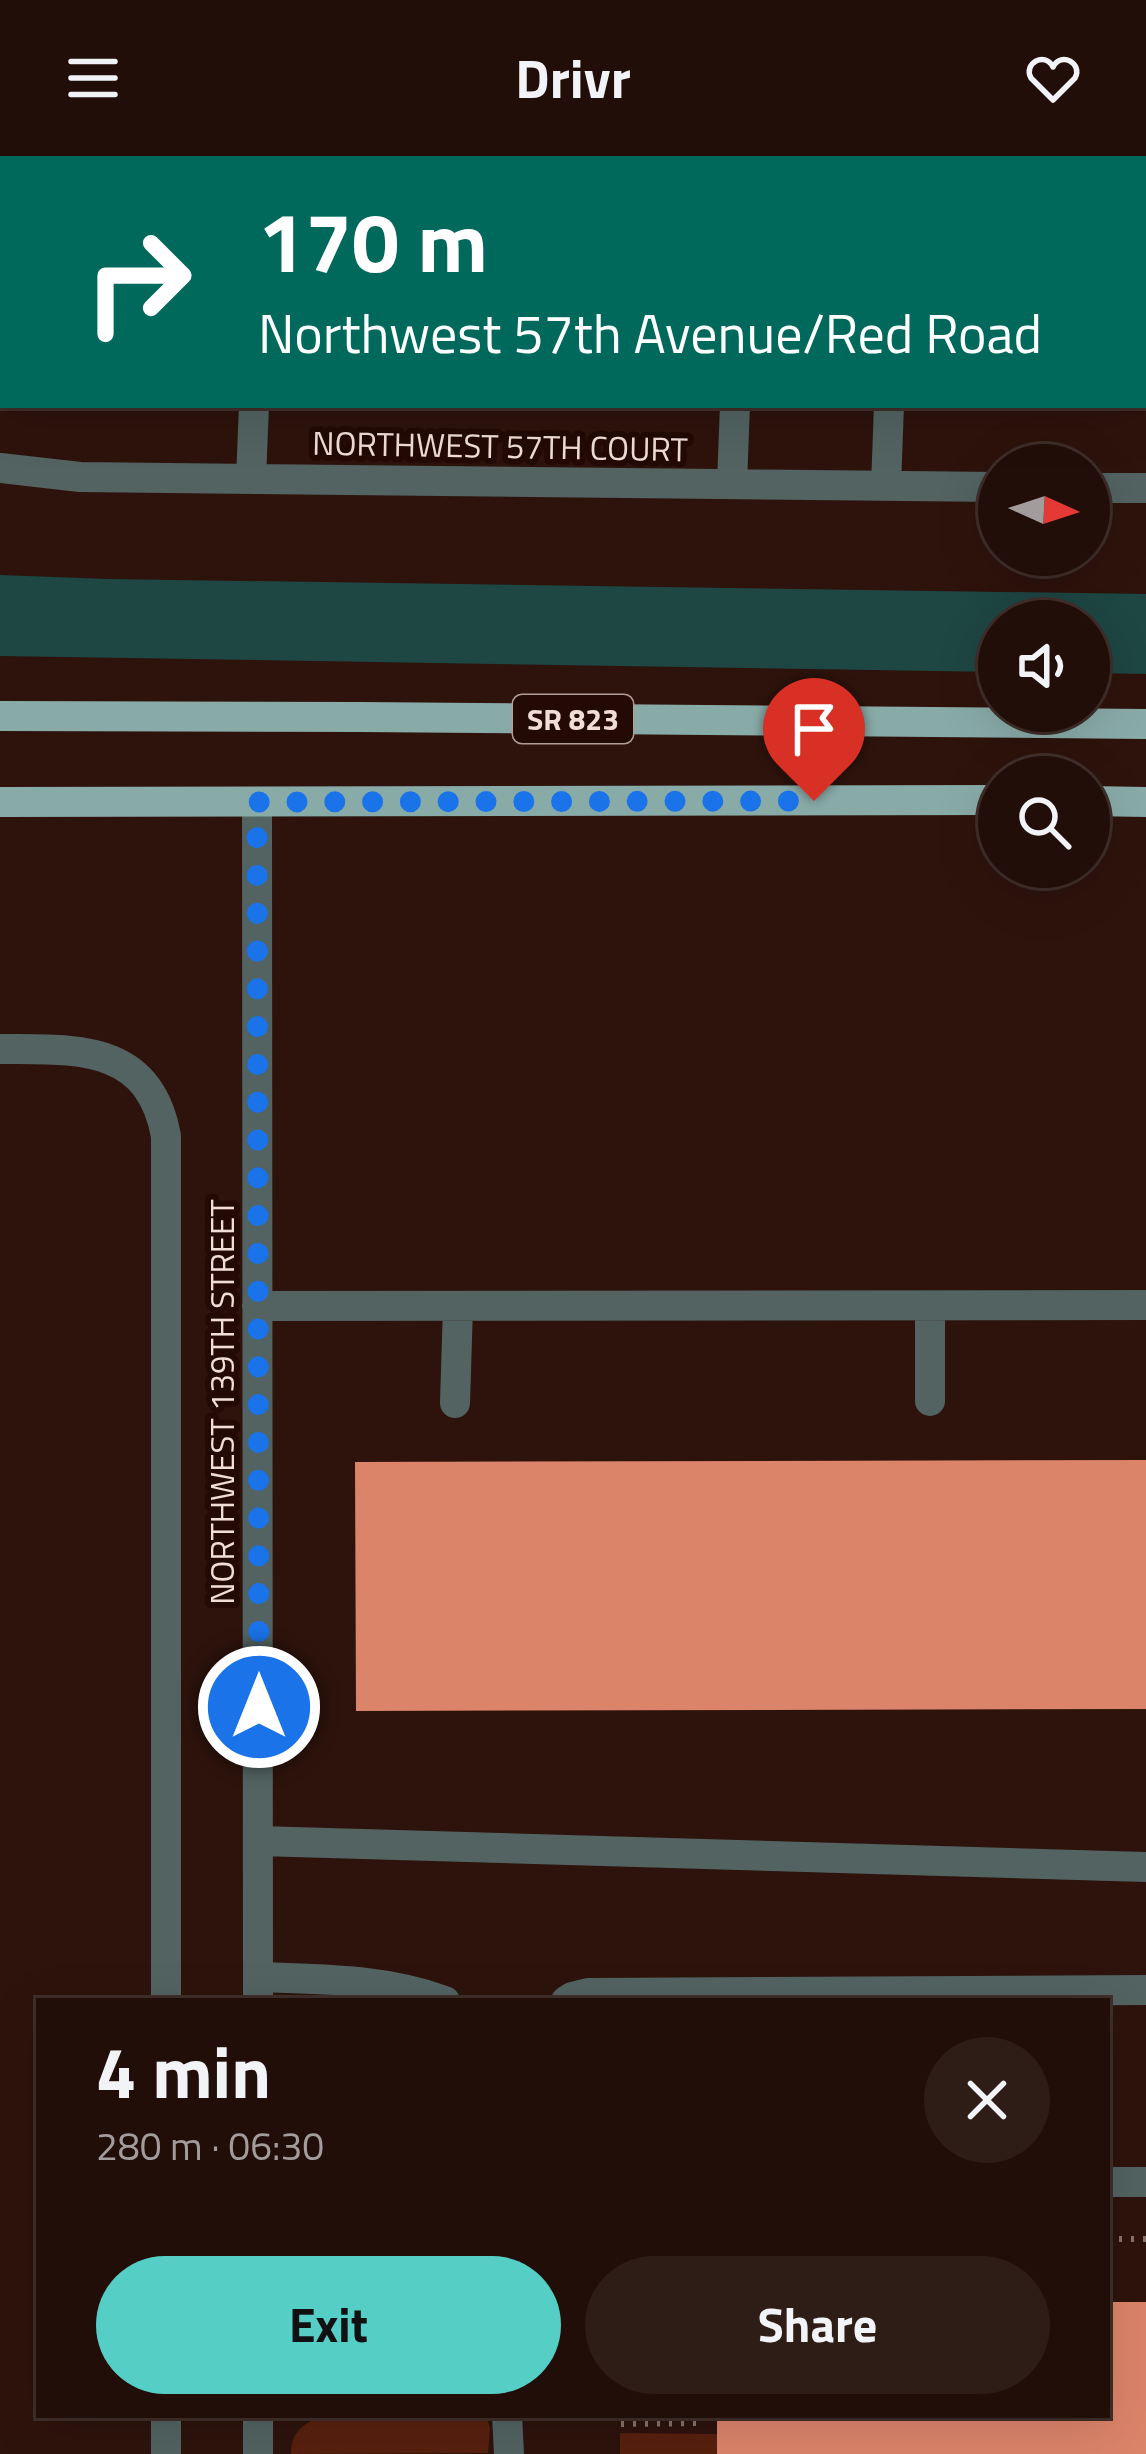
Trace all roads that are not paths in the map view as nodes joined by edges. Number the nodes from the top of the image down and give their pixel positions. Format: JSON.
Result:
{"nodes":[{"id":1,"x":254,"y":408,"type":"edge"},
{"id":2,"x":735,"y":408,"type":"edge"},
{"id":3,"x":889,"y":408,"type":"edge"},
{"id":4,"x":0,"y":468,"type":"edge"},
{"id":5,"x":250,"y":479,"type":"junction"},
{"id":6,"x":732,"y":484,"type":"junction"},
{"id":7,"x":886,"y":486,"type":"junction"},
{"id":8,"x":978,"y":487,"type":"edge"},
{"id":9,"x":1110,"y":488,"type":"edge"},
{"id":10,"x":1146,"y":488,"type":"edge"},
{"id":11,"x":0,"y":716,"type":"edge"},
{"id":12,"x":1146,"y":724,"type":"edge"},
{"id":13,"x":978,"y":800,"type":"edge"},
{"id":14,"x":1110,"y":801,"type":"edge"},
{"id":15,"x":0,"y":802,"type":"edge"},
{"id":16,"x":257,"y":802,"type":"junction"},
{"id":17,"x":1146,"y":802,"type":"edge"},
{"id":18,"x":0,"y":1049,"type":"edge"},
{"id":19,"x":1146,"y":1305,"type":"edge"},
{"id":20,"x":257,"y":1306,"type":"junction"},
{"id":21,"x":458,"y":1307,"type":"junction"},
{"id":22,"x":930,"y":1307,"type":"junction"},
{"id":23,"x":930,"y":1401,"type":"dead end"},
{"id":24,"x":454,"y":1403,"type":"dead end"},
{"id":25,"x":259,"y":1841,"type":"junction"},
{"id":26,"x":1146,"y":1868,"type":"edge"},
{"id":27,"x":258,"y":1989,"type":"edge"},
{"id":28,"x":1146,"y":1990,"type":"edge"},
{"id":29,"x":166,"y":1998,"type":"edge"},
{"id":30,"x":435,"y":1998,"type":"edge"},
{"id":31,"x":574,"y":1998,"type":"edge"},
{"id":32,"x":1110,"y":2182,"type":"edge"},
{"id":33,"x":1146,"y":2182,"type":"edge"},
{"id":34,"x":166,"y":2418,"type":"edge"},
{"id":35,"x":258,"y":2418,"type":"edge"},
{"id":36,"x":507,"y":2418,"type":"edge"},
{"id":37,"x":166,"y":2454,"type":"edge"},
{"id":38,"x":258,"y":2454,"type":"edge"},
{"id":39,"x":509,"y":2454,"type":"edge"}],
"edges":[{"from":1,"to":5,"type":"street"},
{"from":2,"to":6,"type":"street"},
{"from":3,"to":7,"type":"street"},
{"from":4,"to":5,"type":"street","name":"NORTHWEST 57TH COURT"},
{"from":5,"to":6,"type":"street","name":"NORTHWEST 57TH COURT"},
{"from":6,"to":7,"type":"street","name":"NORTHWEST 57TH COURT"},
{"from":7,"to":8,"type":"street","name":"NORTHWEST 57TH COURT"},
{"from":9,"to":10,"type":"street"},
{"from":11,"to":12,"type":"main road","number":"SR 823"},
{"from":13,"to":16,"type":"main road"},
{"from":14,"to":17,"type":"main road"},
{"from":15,"to":16,"type":"main road"},
{"from":16,"to":20,"type":"street","name":"NORTHWEST 139TH STREET"},
{"from":18,"to":29,"type":"street"},
{"from":19,"to":22,"type":"street"},
{"from":20,"to":21,"type":"street"},
{"from":20,"to":25,"type":"street","name":"NORTHWEST 139TH STREET"},
{"from":21,"to":22,"type":"street"},
{"from":21,"to":24,"type":"street"},
{"from":22,"to":23,"type":"street"},
{"from":25,"to":26,"type":"street"},
{"from":25,"to":27,"type":"street","name":"NORTHWEST 139TH STREET"},
{"from":27,"to":30,"type":"street"},
{"from":28,"to":31,"type":"street"},
{"from":32,"to":33,"type":"street"},
{"from":34,"to":37,"type":"street"},
{"from":35,"to":38,"type":"street"},
{"from":36,"to":39,"type":"street"}]}
